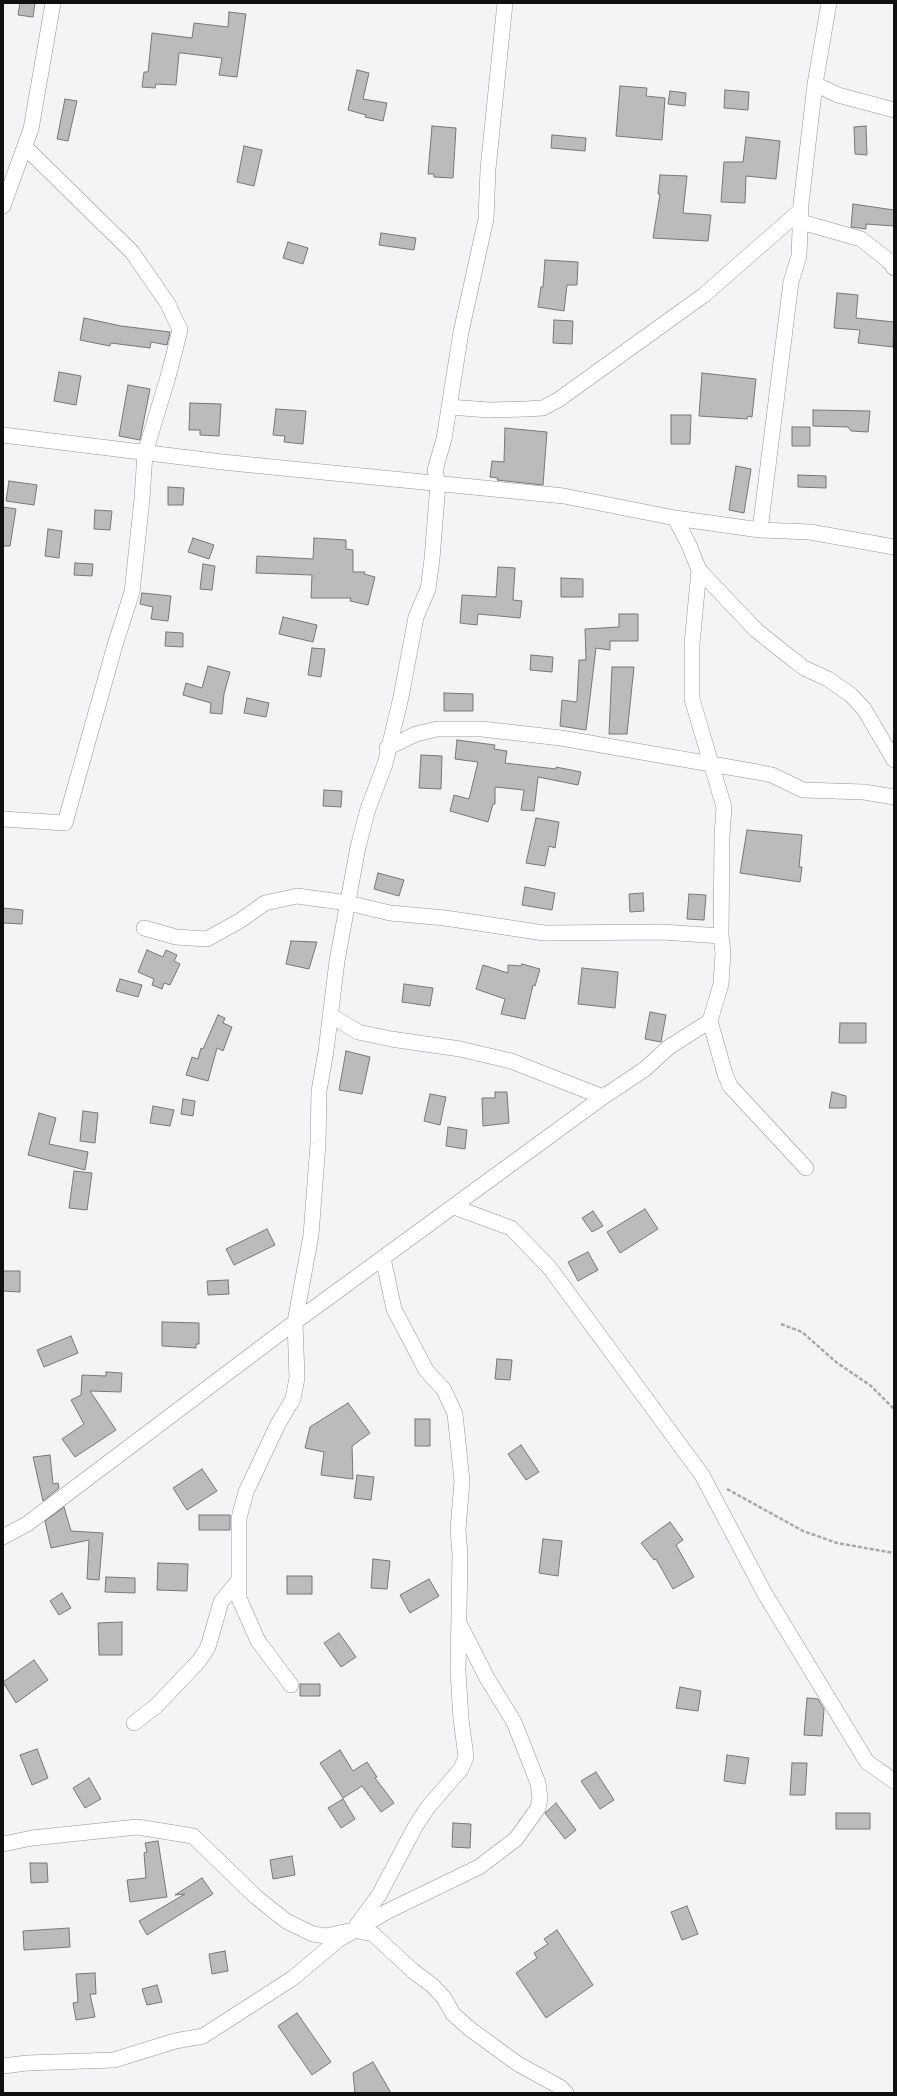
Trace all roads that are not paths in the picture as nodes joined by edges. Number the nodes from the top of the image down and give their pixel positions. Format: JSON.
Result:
{"nodes":[{"id":1,"x":53,"y":3,"type":"edge"},
{"id":2,"x":505,"y":3,"type":"edge"},
{"id":3,"x":829,"y":3,"type":"edge"},
{"id":4,"x":815,"y":84,"type":"junction"},
{"id":5,"x":894,"y":110,"type":"edge"},
{"id":6,"x":25,"y":147,"type":"junction"},
{"id":7,"x":3,"y":206,"type":"edge"},
{"id":8,"x":801,"y":216,"type":"junction"},
{"id":9,"x":894,"y":268,"type":"edge"},
{"id":10,"x":448,"y":407,"type":"junction"},
{"id":11,"x":3,"y":435,"type":"edge"},
{"id":12,"x":145,"y":453,"type":"junction"},
{"id":13,"x":438,"y":484,"type":"junction"},
{"id":14,"x":675,"y":518,"type":"junction"},
{"id":15,"x":760,"y":530,"type":"junction"},
{"id":16,"x":894,"y":547,"type":"edge"},
{"id":17,"x":699,"y":570,"type":"junction"},
{"id":18,"x":387,"y":748,"type":"junction"},
{"id":19,"x":894,"y":760,"type":"edge"},
{"id":20,"x":713,"y":766,"type":"junction"},
{"id":21,"x":894,"y":797,"type":"edge"},
{"id":22,"x":3,"y":819,"type":"edge"},
{"id":23,"x":348,"y":903,"type":"junction"},
{"id":24,"x":144,"y":928,"type":"dead end"},
{"id":25,"x":721,"y":936,"type":"junction"},
{"id":26,"x":330,"y":1015,"type":"junction"},
{"id":27,"x":710,"y":1021,"type":"junction"},
{"id":28,"x":603,"y":1097,"type":"junction"},
{"id":29,"x":806,"y":1168,"type":"dead end"},
{"id":30,"x":454,"y":1207,"type":"junction"},
{"id":31,"x":383,"y":1258,"type":"junction"},
{"id":32,"x":295,"y":1322,"type":"junction"},
{"id":33,"x":3,"y":1537,"type":"edge"},
{"id":34,"x":239,"y":1580,"type":"junction"},
{"id":35,"x":460,"y":1625,"type":"junction"},
{"id":36,"x":291,"y":1685,"type":"dead end"},
{"id":37,"x":134,"y":1723,"type":"dead end"},
{"id":38,"x":894,"y":1781,"type":"edge"},
{"id":39,"x":3,"y":1844,"type":"edge"},
{"id":40,"x":353,"y":1930,"type":"junction"},
{"id":41,"x":3,"y":2066,"type":"edge"},
{"id":42,"x":566,"y":2093,"type":"edge"}],
"edges":[{"from":1,"to":6,"type":"street"},
{"from":2,"to":10,"type":"street"},
{"from":3,"to":4,"type":"street"},
{"from":4,"to":5,"type":"street"},
{"from":4,"to":8,"type":"street"},
{"from":6,"to":7,"type":"street"},
{"from":6,"to":12,"type":"street"},
{"from":8,"to":9,"type":"street"},
{"from":8,"to":10,"type":"street"},
{"from":8,"to":15,"type":"street"},
{"from":10,"to":13,"type":"street"},
{"from":11,"to":12,"type":"street"},
{"from":12,"to":13,"type":"street"},
{"from":12,"to":22,"type":"street"},
{"from":13,"to":14,"type":"street"},
{"from":13,"to":18,"type":"street"},
{"from":14,"to":15,"type":"street"},
{"from":14,"to":17,"type":"street"},
{"from":15,"to":16,"type":"street"},
{"from":17,"to":19,"type":"street"},
{"from":17,"to":20,"type":"street"},
{"from":18,"to":20,"type":"street"},
{"from":18,"to":23,"type":"street"},
{"from":20,"to":21,"type":"street"},
{"from":20,"to":25,"type":"street"},
{"from":23,"to":24,"type":"street"},
{"from":23,"to":25,"type":"street"},
{"from":23,"to":26,"type":"street"},
{"from":25,"to":27,"type":"street"},
{"from":26,"to":28,"type":"street"},
{"from":26,"to":32,"type":"street"},
{"from":27,"to":28,"type":"street"},
{"from":27,"to":29,"type":"street"},
{"from":28,"to":30,"type":"street"},
{"from":30,"to":31,"type":"street"},
{"from":30,"to":38,"type":"street"},
{"from":31,"to":32,"type":"street"},
{"from":31,"to":35,"type":"street"},
{"from":32,"to":33,"type":"street"},
{"from":32,"to":34,"type":"street"},
{"from":34,"to":36,"type":"street"},
{"from":34,"to":37,"type":"street"},
{"from":35,"to":40,"type":"street"},
{"from":35,"to":40,"type":"street"},
{"from":39,"to":40,"type":"street"},
{"from":40,"to":41,"type":"street"},
{"from":40,"to":42,"type":"street"}]}
